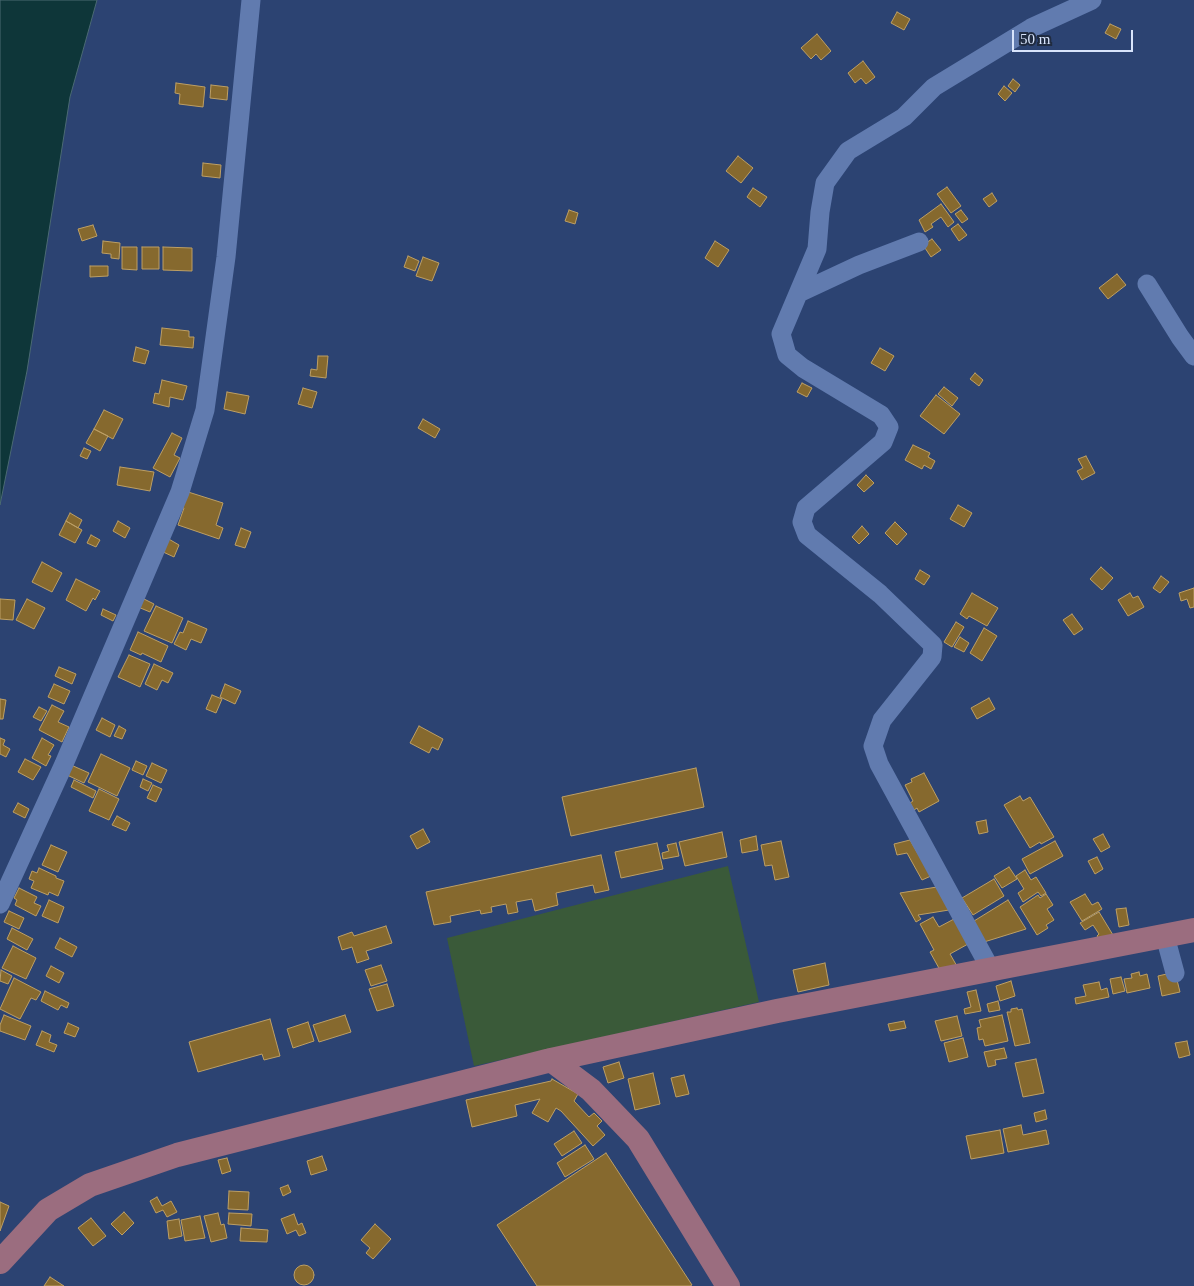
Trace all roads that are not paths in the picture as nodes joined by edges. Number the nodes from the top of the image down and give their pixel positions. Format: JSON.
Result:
{"nodes":[{"id":1,"x":252,"y":0,"type":"edge"},
{"id":2,"x":1092,"y":0,"type":"edge"},
{"id":3,"x":919,"y":242,"type":"dead end"},
{"id":4,"x":1147,"y":284,"type":"dead end"},
{"id":5,"x":799,"y":293,"type":"junction"},
{"id":6,"x":1194,"y":356,"type":"edge"},
{"id":7,"x":0,"y":904,"type":"edge"},
{"id":8,"x":1194,"y":930,"type":"edge"},
{"id":9,"x":1165,"y":936,"type":"junction"},
{"id":10,"x":991,"y":970,"type":"junction"},
{"id":11,"x":1175,"y":973,"type":"dead end"},
{"id":12,"x":551,"y":1060,"type":"junction"},
{"id":13,"x":0,"y":1262,"type":"edge"},
{"id":14,"x":728,"y":1286,"type":"edge"}],
"edges":[{"from":1,"to":7,"type":"street"},
{"from":2,"to":5,"type":"street"},
{"from":3,"to":5,"type":"street"},
{"from":4,"to":6,"type":"street"},
{"from":5,"to":10,"type":"street"},
{"from":8,"to":9,"type":"main road"},
{"from":9,"to":10,"type":"main road"},
{"from":9,"to":11,"type":"street"},
{"from":10,"to":12,"type":"main road"},
{"from":12,"to":13,"type":"main road"},
{"from":12,"to":14,"type":"main road"}]}
